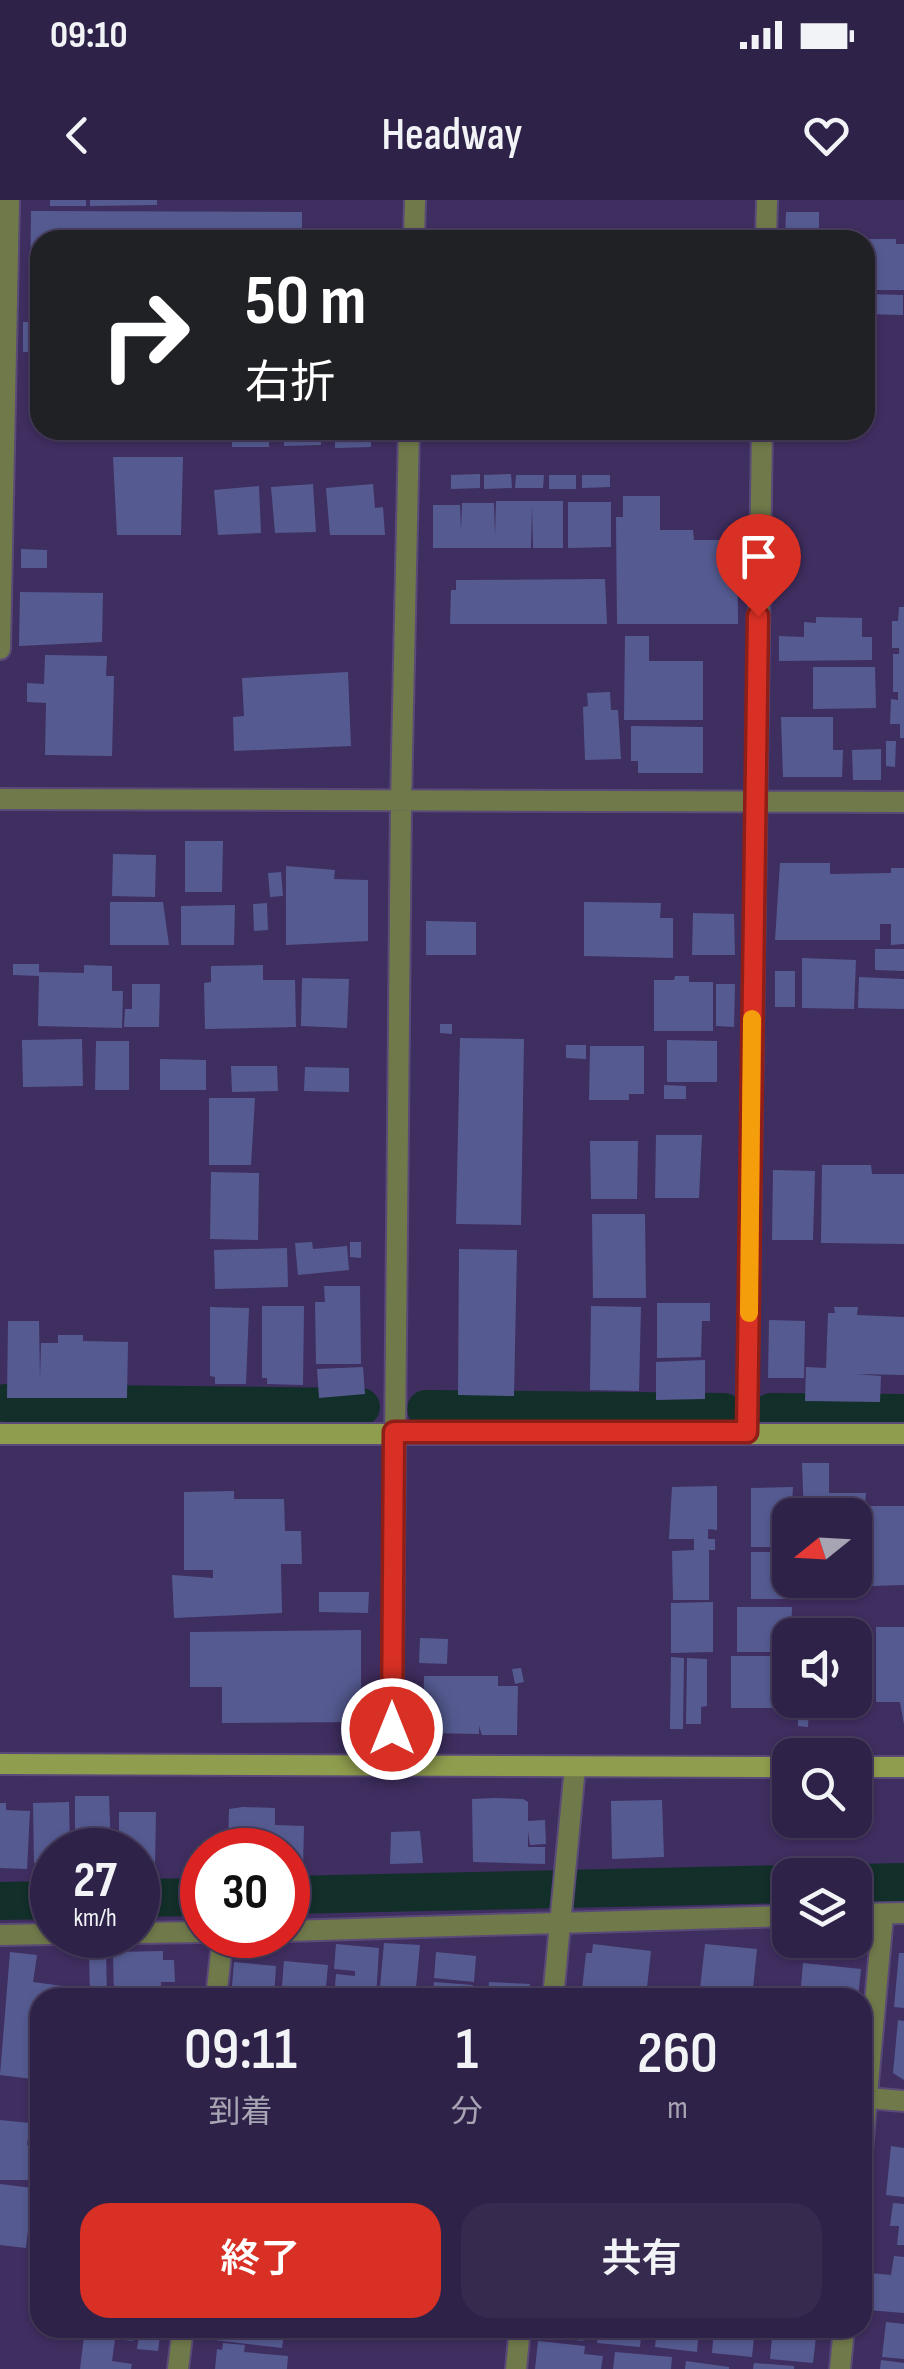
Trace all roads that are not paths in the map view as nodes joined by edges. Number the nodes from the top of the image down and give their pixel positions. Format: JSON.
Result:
{"nodes":[{"id":1,"x":9,"y":200,"type":"edge"},
{"id":2,"x":415,"y":200,"type":"edge"},
{"id":3,"x":767,"y":200,"type":"edge"},
{"id":4,"x":414,"y":230,"type":"edge"},
{"id":5,"x":766,"y":230,"type":"edge"},
{"id":6,"x":409,"y":440,"type":"edge"},
{"id":7,"x":762,"y":440,"type":"edge"},
{"id":8,"x":0,"y":649,"type":"edge"},
{"id":9,"x":0,"y":799,"type":"edge"},
{"id":10,"x":401,"y":801,"type":"junction"},
{"id":11,"x":904,"y":802,"type":"edge"},
{"id":12,"x":754,"y":803,"type":"junction"},
{"id":13,"x":394,"y":1432,"type":"junction"},
{"id":14,"x":747,"y":1432,"type":"junction"},
{"id":15,"x":0,"y":1434,"type":"edge"},
{"id":16,"x":904,"y":1434,"type":"edge"},
{"id":17,"x":0,"y":1764,"type":"edge"},
{"id":18,"x":392,"y":1766,"type":"junction"},
{"id":19,"x":575,"y":1767,"type":"junction"},
{"id":20,"x":772,"y":1767,"type":"edge"},
{"id":21,"x":872,"y":1767,"type":"edge"},
{"id":22,"x":904,"y":1767,"type":"edge"},
{"id":23,"x":893,"y":1913,"type":"edge"},
{"id":24,"x":772,"y":1917,"type":"edge"},
{"id":25,"x":561,"y":1923,"type":"junction"},
{"id":26,"x":310,"y":1929,"type":"edge"},
{"id":27,"x":0,"y":1934,"type":"edge"},
{"id":28,"x":30,"y":1934,"type":"edge"},
{"id":29,"x":220,"y":1958,"type":"edge"},
{"id":30,"x":217,"y":1988,"type":"edge"},
{"id":31,"x":554,"y":1988,"type":"edge"},
{"id":32,"x":872,"y":2068,"type":"edge"},
{"id":33,"x":872,"y":2098,"type":"edge"},
{"id":34,"x":904,"y":2101,"type":"edge"},
{"id":35,"x":182,"y":2338,"type":"edge"},
{"id":36,"x":519,"y":2338,"type":"edge"},
{"id":37,"x":843,"y":2338,"type":"edge"},
{"id":38,"x":178,"y":2369,"type":"edge"},
{"id":39,"x":516,"y":2369,"type":"edge"},
{"id":40,"x":840,"y":2369,"type":"edge"}],
"edges":[{"from":1,"to":8,"type":"street"},
{"from":2,"to":4,"type":"street"},
{"from":3,"to":5,"type":"street"},
{"from":6,"to":10,"type":"street"},
{"from":7,"to":12,"type":"street"},
{"from":9,"to":10,"type":"street"},
{"from":10,"to":12,"type":"street"},
{"from":10,"to":13,"type":"street"},
{"from":11,"to":12,"type":"street"},
{"from":12,"to":14,"type":"street"},
{"from":13,"to":14,"type":"street"},
{"from":13,"to":15,"type":"street"},
{"from":13,"to":18,"type":"street"},
{"from":14,"to":16,"type":"street"},
{"from":17,"to":18,"type":"street"},
{"from":18,"to":19,"type":"street"},
{"from":19,"to":20,"type":"street"},
{"from":19,"to":25,"type":"street"},
{"from":21,"to":22,"type":"street"},
{"from":23,"to":32,"type":"street"},
{"from":24,"to":25,"type":"street"},
{"from":25,"to":26,"type":"street"},
{"from":25,"to":31,"type":"street"},
{"from":27,"to":28,"type":"street"},
{"from":29,"to":30,"type":"street"},
{"from":33,"to":34,"type":"street"},
{"from":35,"to":38,"type":"street"},
{"from":36,"to":39,"type":"street"},
{"from":37,"to":40,"type":"street"}]}
